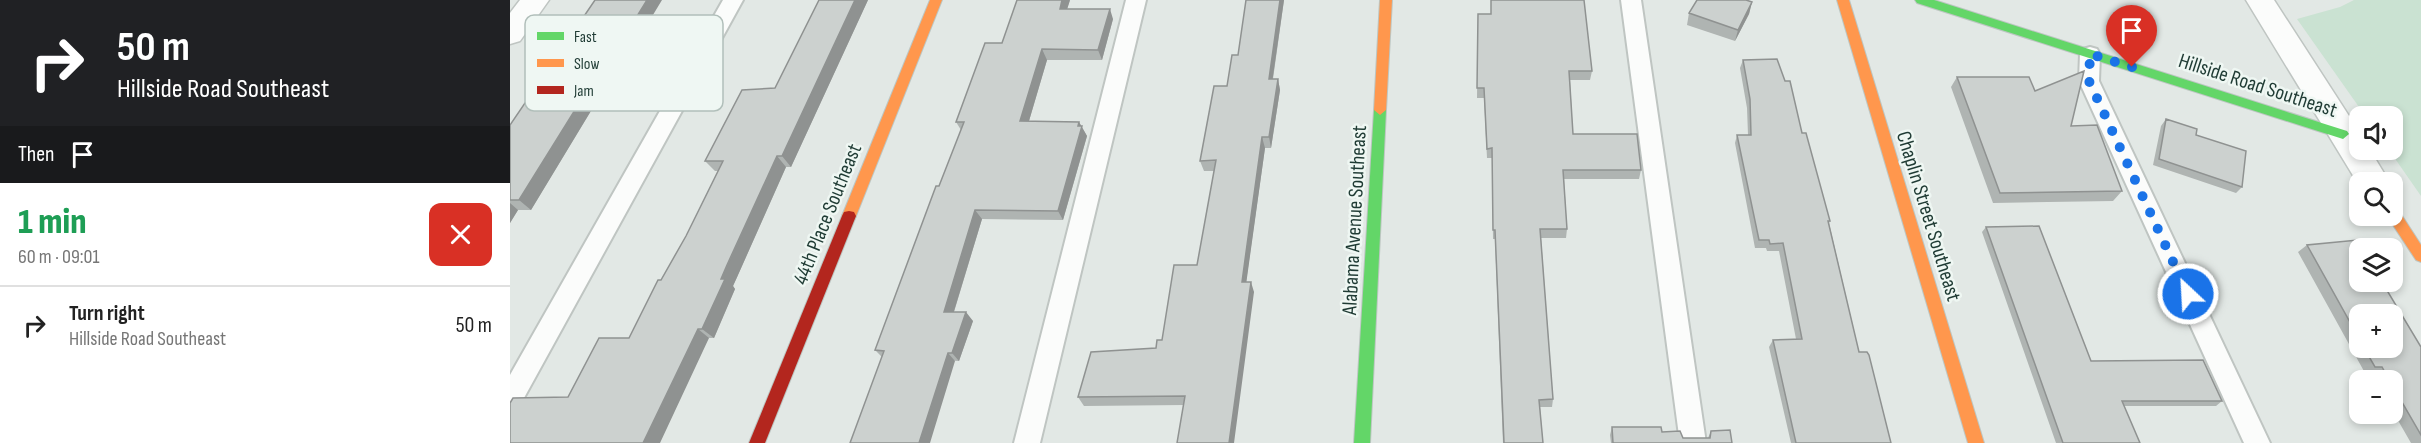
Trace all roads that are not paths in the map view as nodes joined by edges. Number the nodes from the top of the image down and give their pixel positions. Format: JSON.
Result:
{"nodes":[{"id":1,"x":535,"y":0,"type":"edge"},
{"id":2,"x":733,"y":0,"type":"edge"},
{"id":3,"x":936,"y":0,"type":"edge"},
{"id":4,"x":1136,"y":0,"type":"edge"},
{"id":5,"x":1386,"y":0,"type":"edge"},
{"id":6,"x":1631,"y":0,"type":"edge"},
{"id":7,"x":1843,"y":0,"type":"edge"},
{"id":8,"x":1921,"y":0,"type":"edge"},
{"id":9,"x":2260,"y":0,"type":"edge"},
{"id":10,"x":723,"y":17,"type":"edge"},
{"id":11,"x":510,"y":34,"type":"edge"},
{"id":12,"x":2090,"y":54,"type":"junction"},
{"id":13,"x":669,"y":111,"type":"edge"},
{"id":14,"x":2343,"y":134,"type":"junction"},
{"id":15,"x":2367,"y":172,"type":"edge"},
{"id":16,"x":2401,"y":226,"type":"edge"},
{"id":17,"x":2421,"y":256,"type":"edge"},
{"id":18,"x":510,"y":399,"type":"edge"},
{"id":19,"x":757,"y":443,"type":"edge"},
{"id":20,"x":1027,"y":443,"type":"edge"},
{"id":21,"x":1362,"y":443,"type":"edge"},
{"id":22,"x":1693,"y":443,"type":"edge"},
{"id":23,"x":1976,"y":443,"type":"edge"},
{"id":24,"x":2256,"y":443,"type":"edge"}],
"edges":[{"from":1,"to":11,"type":"street"},
{"from":2,"to":10,"type":"lane"},
{"from":3,"to":19,"type":"street","name":"44th Place Southeast"},
{"from":4,"to":20,"type":"lane"},
{"from":5,"to":21,"type":"street","name":"Alabama Avenue Southeast"},
{"from":6,"to":22,"type":"lane"},
{"from":7,"to":23,"type":"street","name":"Chaplin Street Southeast"},
{"from":8,"to":12,"type":"street","name":"Hillside Road Southeast"},
{"from":9,"to":14,"type":"street"},
{"from":12,"to":14,"type":"street","name":"Hillside Road Southeast"},
{"from":12,"to":24,"type":"lane"},
{"from":13,"to":18,"type":"lane"},
{"from":14,"to":15,"type":"street"},
{"from":16,"to":17,"type":"street"}]}
